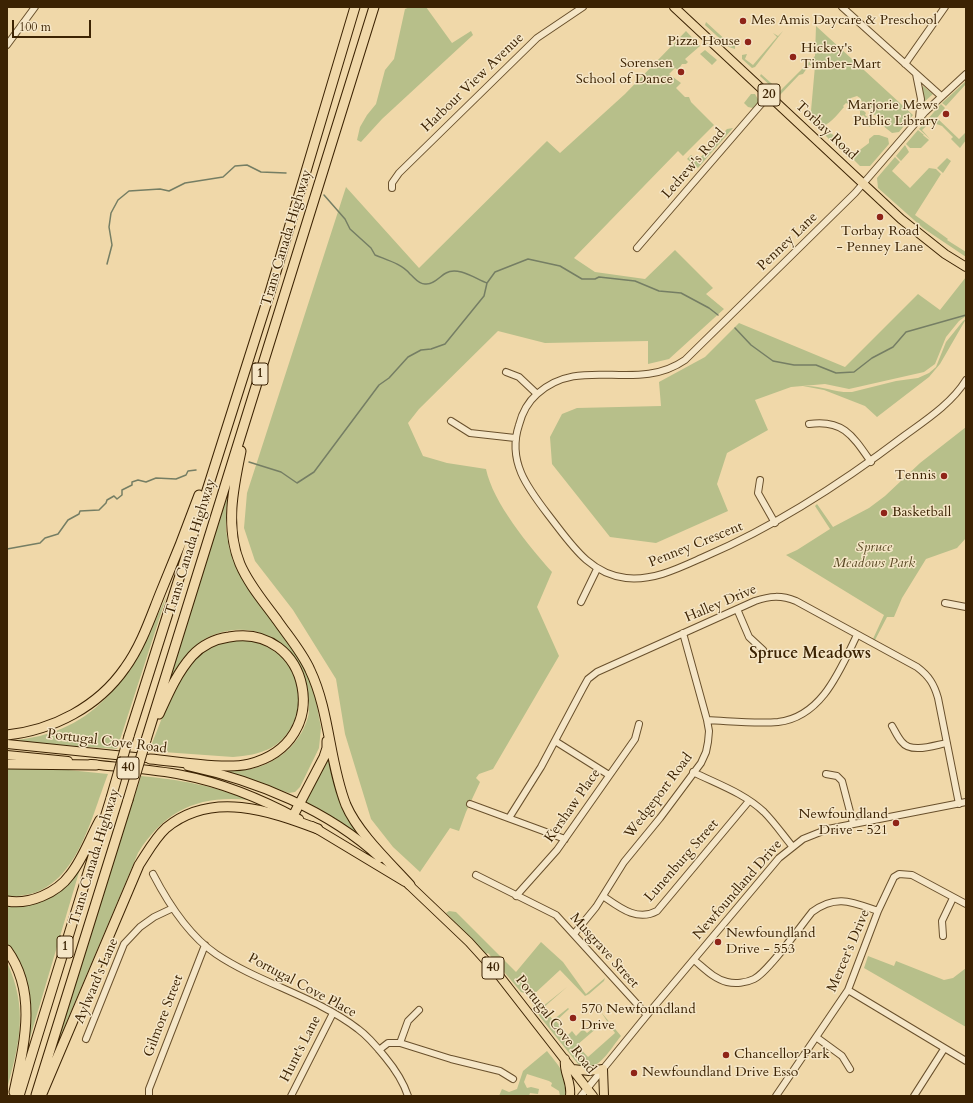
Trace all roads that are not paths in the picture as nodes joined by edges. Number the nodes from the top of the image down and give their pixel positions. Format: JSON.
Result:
{"nodes":[{"id":1,"x":35,"y":7,"type":"edge"},
{"id":2,"x":355,"y":7,"type":"edge"},
{"id":3,"x":374,"y":7,"type":"edge"},
{"id":4,"x":583,"y":7,"type":"edge"},
{"id":5,"x":674,"y":7,"type":"edge"},
{"id":6,"x":842,"y":7,"type":"edge"},
{"id":7,"x":946,"y":7,"type":"edge"},
{"id":8,"x":7,"y":45,"type":"edge"},
{"id":9,"x":905,"y":64,"type":"junction"},
{"id":10,"x":916,"y":74,"type":"junction"},
{"id":11,"x":966,"y":74,"type":"edge"},
{"id":12,"x":769,"y":95,"type":"junction"},
{"id":13,"x":941,"y":96,"type":"junction"},
{"id":14,"x":918,"y":119,"type":"junction"},
{"id":15,"x":863,"y":184,"type":"junction"},
{"id":16,"x":392,"y":188,"type":"dead end"},
{"id":17,"x":637,"y":248,"type":"dead end"},
{"id":18,"x":966,"y":267,"type":"edge"},
{"id":19,"x":729,"y":316,"type":"joint"},
{"id":20,"x":506,"y":372,"type":"dead end"},
{"id":21,"x":966,"y":380,"type":"edge"},
{"id":22,"x":255,"y":388,"type":"junction"},
{"id":23,"x":537,"y":394,"type":"junction"},
{"id":24,"x":451,"y":421,"type":"dead end"},
{"id":25,"x":809,"y":424,"type":"dead end"},
{"id":26,"x":515,"y":438,"type":"junction"},
{"id":27,"x":870,"y":462,"type":"junction"},
{"id":28,"x":760,"y":480,"type":"dead end"},
{"id":29,"x":209,"y":483,"type":"junction"},
{"id":30,"x":775,"y":522,"type":"junction"},
{"id":31,"x":597,"y":569,"type":"junction"},
{"id":32,"x":581,"y":602,"type":"dead end"},
{"id":33,"x":945,"y":603,"type":"dead end"},
{"id":34,"x":966,"y":607,"type":"edge"},
{"id":35,"x":737,"y":609,"type":"junction"},
{"id":36,"x":683,"y":633,"type":"junction"},
{"id":37,"x":857,"y":635,"type":"junction"},
{"id":38,"x":763,"y":650,"type":"dead end"},
{"id":39,"x":707,"y":720,"type":"junction"},
{"id":40,"x":639,"y":724,"type":"dead end"},
{"id":41,"x":326,"y":725,"type":"junction"},
{"id":42,"x":892,"y":726,"type":"dead end"},
{"id":43,"x":7,"y":735,"type":"edge"},
{"id":44,"x":146,"y":740,"type":"junction"},
{"id":45,"x":555,"y":741,"type":"junction"},
{"id":46,"x":947,"y":743,"type":"junction"},
{"id":47,"x":7,"y":744,"type":"edge"},
{"id":48,"x":7,"y":755,"type":"edge"},
{"id":49,"x":150,"y":758,"type":"junction"},
{"id":50,"x":7,"y":764,"type":"edge"},
{"id":51,"x":96,"y":765,"type":"junction"},
{"id":52,"x":693,"y":772,"type":"junction"},
{"id":53,"x":826,"y":774,"type":"dead end"},
{"id":54,"x":609,"y":775,"type":"junction"},
{"id":55,"x":111,"y":798,"type":"junction"},
{"id":56,"x":749,"y":801,"type":"junction"},
{"id":57,"x":966,"y":802,"type":"edge"},
{"id":58,"x":299,"y":804,"type":"junction"},
{"id":59,"x":470,"y":804,"type":"dead end"},
{"id":60,"x":959,"y":804,"type":"junction"},
{"id":61,"x":293,"y":816,"type":"junction"},
{"id":62,"x":509,"y":818,"type":"junction"},
{"id":63,"x":853,"y":823,"type":"junction"},
{"id":64,"x":318,"y":829,"type":"junction"},
{"id":65,"x":565,"y":839,"type":"junction"},
{"id":66,"x":792,"y":846,"type":"junction"},
{"id":67,"x":153,"y":874,"type":"dead end"},
{"id":68,"x":476,"y":875,"type":"dead end"},
{"id":69,"x":410,"y":885,"type":"junction"},
{"id":70,"x":516,"y":896,"type":"junction"},
{"id":71,"x":603,"y":896,"type":"junction"},
{"id":72,"x":953,"y":898,"type":"junction"},
{"id":73,"x":7,"y":901,"type":"edge"},
{"id":74,"x":966,"y":904,"type":"edge"},
{"id":75,"x":173,"y":908,"type":"junction"},
{"id":76,"x":878,"y":911,"type":"junction"},
{"id":77,"x":574,"y":934,"type":"junction"},
{"id":78,"x":943,"y":936,"type":"dead end"},
{"id":79,"x":205,"y":945,"type":"junction"},
{"id":80,"x":7,"y":950,"type":"edge"},
{"id":81,"x":694,"y":960,"type":"junction"},
{"id":82,"x":848,"y":990,"type":"junction"},
{"id":83,"x":419,"y":1010,"type":"dead end"},
{"id":84,"x":333,"y":1014,"type":"junction"},
{"id":85,"x":647,"y":1015,"type":"junction"},
{"id":86,"x":816,"y":1037,"type":"junction"},
{"id":87,"x":86,"y":1039,"type":"dead end"},
{"id":88,"x":400,"y":1042,"type":"junction"},
{"id":89,"x":944,"y":1049,"type":"junction"},
{"id":90,"x":379,"y":1050,"type":"junction"},
{"id":91,"x":565,"y":1059,"type":"junction"},
{"id":92,"x":966,"y":1061,"type":"edge"},
{"id":93,"x":573,"y":1069,"type":"junction"},
{"id":94,"x":603,"y":1069,"type":"junction"},
{"id":95,"x":850,"y":1069,"type":"dead end"},
{"id":96,"x":513,"y":1079,"type":"dead end"},
{"id":97,"x":588,"y":1088,"type":"junction"},
{"id":98,"x":14,"y":1096,"type":"edge"},
{"id":99,"x":19,"y":1096,"type":"edge"},
{"id":100,"x":36,"y":1096,"type":"edge"},
{"id":101,"x":41,"y":1096,"type":"edge"},
{"id":102,"x":149,"y":1096,"type":"edge"},
{"id":103,"x":291,"y":1096,"type":"edge"},
{"id":104,"x":408,"y":1096,"type":"edge"},
{"id":105,"x":570,"y":1096,"type":"edge"},
{"id":106,"x":582,"y":1096,"type":"edge"},
{"id":107,"x":594,"y":1096,"type":"edge"},
{"id":108,"x":604,"y":1096,"type":"edge"},
{"id":109,"x":776,"y":1096,"type":"edge"},
{"id":110,"x":914,"y":1096,"type":"edge"}],
"edges":[{"from":1,"to":8,"type":"street"},
{"from":2,"to":29,"type":"highway","name":"Trans Canada Highway","number":"1"},
{"from":3,"to":22,"type":"highway","name":"Trans Canada Highway","number":"1"},
{"from":4,"to":16,"type":"street","name":"Harbour View Avenue"},
{"from":5,"to":12,"type":"main road","name":"Torbay Road","number":"20"},
{"from":6,"to":9,"type":"street"},
{"from":7,"to":9,"type":"street"},
{"from":9,"to":10,"type":"street"},
{"from":10,"to":13,"type":"street"},
{"from":10,"to":14,"type":"street"},
{"from":11,"to":13,"type":"street","name":"Penney Lane"},
{"from":12,"to":15,"type":"main road","name":"Torbay Road","number":"20"},
{"from":12,"to":17,"type":"street","name":"Ledrew's Road"},
{"from":13,"to":14,"type":"street","name":"Penney Lane"},
{"from":14,"to":15,"type":"street","name":"Penney Lane"},
{"from":15,"to":18,"type":"main road","name":"Torbay Road","number":"20"},
{"from":15,"to":19,"type":"street","name":"Penney Lane"},
{"from":19,"to":23,"type":"street","name":"Penney Crescent"},
{"from":20,"to":23,"type":"street"},
{"from":21,"to":27,"type":"street","name":"Penney Crescent"},
{"from":22,"to":41,"type":"highway"},
{"from":22,"to":44,"type":"highway","name":"Trans Canada Highway","number":"1"},
{"from":23,"to":26,"type":"street","name":"Penney Crescent"},
{"from":24,"to":26,"type":"street"},
{"from":25,"to":27,"type":"street"},
{"from":26,"to":31,"type":"street","name":"Penney Crescent"},
{"from":27,"to":30,"type":"street","name":"Penney Crescent"},
{"from":28,"to":30,"type":"street"},
{"from":29,"to":43,"type":"highway"},
{"from":29,"to":55,"type":"highway","name":"Trans Canada Highway","number":"1","bridge":true},
{"from":30,"to":31,"type":"street","name":"Penney Crescent"},
{"from":31,"to":32,"type":"street"},
{"from":33,"to":34,"type":"street"},
{"from":35,"to":36,"type":"street","name":"Halley Drive"},
{"from":35,"to":37,"type":"street","name":"Halley Drive"},
{"from":35,"to":38,"type":"street"},
{"from":36,"to":39,"type":"street","name":"Wedgeport Road"},
{"from":36,"to":45,"type":"street","name":"Halley Drive"},
{"from":37,"to":39,"type":"street"},
{"from":37,"to":46,"type":"street","name":"Halley Drive"},
{"from":39,"to":52,"type":"street","name":"Wedgeport Road"},
{"from":40,"to":54,"type":"street","name":"Kershaw Place"},
{"from":41,"to":58,"type":"highway"},
{"from":41,"to":69,"type":"highway"},
{"from":42,"to":46,"type":"street"},
{"from":44,"to":49,"type":"highway"},
{"from":44,"to":100,"type":"highway","name":"Trans Canada Highway","number":"1","bridge":true},
{"from":45,"to":54,"type":"street"},
{"from":45,"to":62,"type":"street","name":"Halley Drive"},
{"from":46,"to":60,"type":"street","name":"Halley Drive"},
{"from":47,"to":49,"type":"main road","name":"Portugal Cove Road","number":"40"},
{"from":48,"to":51,"type":"main road","name":"Portugal Cove Road","number":"40"},
{"from":49,"to":58,"type":"main road","name":"Portugal Cove Road","number":"40"},
{"from":50,"to":51,"type":"highway"},
{"from":51,"to":61,"type":"main road","name":"Portugal Cove Road","number":"40"},
{"from":52,"to":56,"type":"street"},
{"from":52,"to":71,"type":"street","name":"Wedgeport Road"},
{"from":53,"to":63,"type":"street"},
{"from":54,"to":65,"type":"street","name":"Kershaw Place"},
{"from":55,"to":73,"type":"highway"},
{"from":55,"to":99,"type":"highway","name":"Trans Canada Highway","number":"1"},
{"from":56,"to":66,"type":"street"},
{"from":56,"to":71,"type":"street","name":"Lunenburg Street"},
{"from":57,"to":60,"type":"street","name":"Newfoundland Drive"},
{"from":58,"to":61,"type":"highway"},
{"from":58,"to":69,"type":"main road","name":"Portugal Cove Road","number":"40"},
{"from":59,"to":62,"type":"street"},
{"from":60,"to":63,"type":"street","name":"Newfoundland Drive"},
{"from":61,"to":64,"type":"main road","name":"Portugal Cove Road","number":"40"},
{"from":62,"to":65,"type":"street"},
{"from":63,"to":66,"type":"street","name":"Newfoundland Drive"},
{"from":64,"to":69,"type":"main road","name":"Portugal Cove Road","number":"40"},
{"from":64,"to":101,"type":"highway"},
{"from":65,"to":70,"type":"street","name":"Kershaw Place"},
{"from":66,"to":81,"type":"street","name":"Newfoundland Drive"},
{"from":67,"to":75,"type":"street","name":"Portugal Cove Place"},
{"from":68,"to":70,"type":"street","name":"Musgrave Street"},
{"from":69,"to":91,"type":"main road","name":"Portugal Cove Road","number":"40"},
{"from":70,"to":77,"type":"street","name":"Musgrave Street"},
{"from":71,"to":77,"type":"street","name":"Wedgeport Road"},
{"from":72,"to":74,"type":"street"},
{"from":72,"to":76,"type":"street","name":"Mercer's Drive"},
{"from":72,"to":78,"type":"street"},
{"from":75,"to":79,"type":"street","name":"Portugal Cove Place"},
{"from":75,"to":87,"type":"street","name":"Aylward's Lane"},
{"from":76,"to":81,"type":"street"},
{"from":76,"to":82,"type":"street","name":"Mercer's Drive"},
{"from":77,"to":85,"type":"street","name":"Musgrave Street"},
{"from":79,"to":84,"type":"street","name":"Portugal Cove Place"},
{"from":79,"to":102,"type":"street","name":"Gilmore Street"},
{"from":80,"to":98,"type":"highway"},
{"from":81,"to":85,"type":"street","name":"Newfoundland Drive"},
{"from":82,"to":86,"type":"street","name":"Mercer's Drive"},
{"from":82,"to":89,"type":"street"},
{"from":83,"to":88,"type":"street"},
{"from":84,"to":90,"type":"street","name":"Portugal Cove Place"},
{"from":84,"to":103,"type":"street","name":"Hunt's Lane"},
{"from":85,"to":94,"type":"street","name":"Newfoundland Drive"},
{"from":86,"to":95,"type":"street"},
{"from":86,"to":109,"type":"street","name":"Mercer's Drive"},
{"from":88,"to":90,"type":"street"},
{"from":88,"to":96,"type":"street"},
{"from":89,"to":92,"type":"street"},
{"from":89,"to":110,"type":"street"},
{"from":90,"to":104,"type":"street","name":"Portugal Cove Place"},
{"from":91,"to":93,"type":"main road","name":"Portugal Cove Road","number":"40"},
{"from":91,"to":105,"type":"main road"},
{"from":93,"to":94,"type":"main road"},
{"from":93,"to":97,"type":"main road","name":"Portugal Cove Road","number":"40"},
{"from":94,"to":97,"type":"street","name":"Newfoundland Drive"},
{"from":94,"to":108,"type":"main road"},
{"from":97,"to":106,"type":"street","name":"Newfoundland Drive"},
{"from":97,"to":107,"type":"main road","name":"Portugal Cove Road","number":"40"}]}
